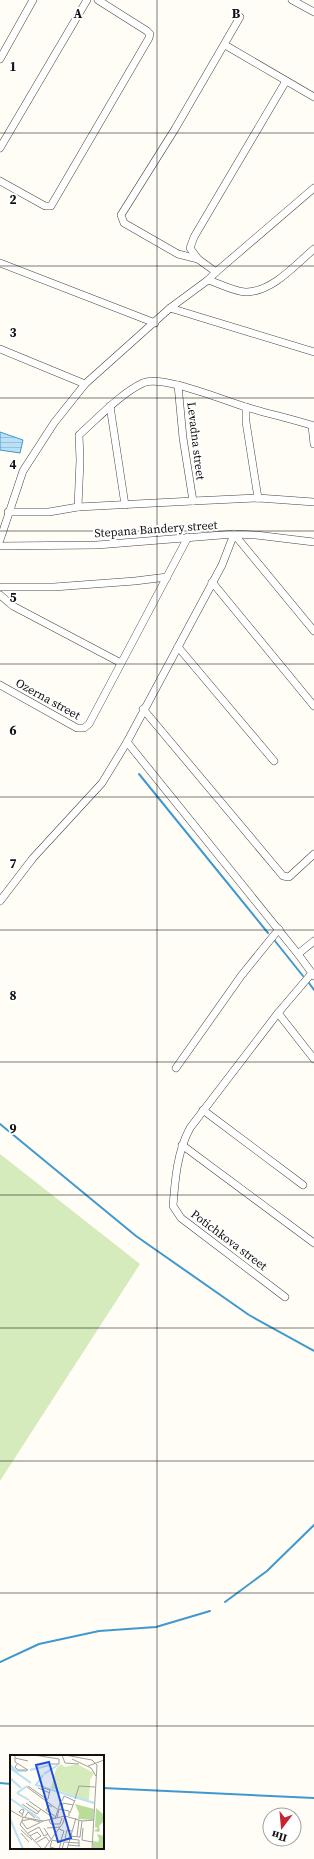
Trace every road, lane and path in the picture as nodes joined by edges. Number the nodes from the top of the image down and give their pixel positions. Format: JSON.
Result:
{"nodes":[{"id":1,"x":33,"y":0,"type":"edge"},
{"id":2,"x":87,"y":0,"type":"edge"},
{"id":3,"x":98,"y":0,"type":"edge"},
{"id":4,"x":292,"y":0,"type":"edge"},
{"id":5,"x":314,"y":12,"type":"edge"},
{"id":6,"x":240,"y":17,"type":"dead end"},
{"id":7,"x":225,"y":45,"type":"junction"},
{"id":8,"x":1,"y":55,"type":"edge"},
{"id":9,"x":286,"y":81,"type":"junction"},
{"id":10,"x":314,"y":97,"type":"edge"},
{"id":11,"x":0,"y":148,"type":"edge"},
{"id":12,"x":0,"y":181,"type":"edge"},
{"id":13,"x":314,"y":188,"type":"edge"},
{"id":14,"x":314,"y":249,"type":"edge"},
{"id":15,"x":198,"y":259,"type":"junction"},
{"id":16,"x":0,"y":263,"type":"edge"},
{"id":17,"x":216,"y":272,"type":"junction"},
{"id":18,"x":208,"y":280,"type":"junction"},
{"id":19,"x":170,"y":308,"type":"junction"},
{"id":20,"x":155,"y":324,"type":"junction"},
{"id":21,"x":0,"y":349,"type":"edge"},
{"id":22,"x":314,"y":352,"type":"edge"},
{"id":23,"x":85,"y":384,"type":"junction"},
{"id":24,"x":178,"y":385,"type":"junction"},
{"id":25,"x":110,"y":406,"type":"junction"},
{"id":26,"x":246,"y":407,"type":"junction"},
{"id":27,"x":313,"y":426,"type":"edge"},
{"id":28,"x":314,"y":444,"type":"edge"},
{"id":29,"x":258,"y":498,"type":"junction"},
{"id":30,"x":193,"y":501,"type":"junction"},
{"id":31,"x":314,"y":502,"type":"edge"},
{"id":32,"x":125,"y":506,"type":"junction"},
{"id":33,"x":78,"y":507,"type":"junction"},
{"id":34,"x":8,"y":512,"type":"junction"},
{"id":35,"x":234,"y":534,"type":"junction"},
{"id":36,"x":188,"y":537,"type":"junction"},
{"id":37,"x":0,"y":540,"type":"edge"},
{"id":38,"x":314,"y":542,"type":"edge"},
{"id":39,"x":0,"y":546,"type":"edge"},
{"id":40,"x":167,"y":577,"type":"junction"},
{"id":41,"x":212,"y":582,"type":"junction"},
{"id":42,"x":0,"y":587,"type":"edge"},
{"id":43,"x":0,"y":595,"type":"edge"},
{"id":44,"x":314,"y":631,"type":"edge"},
{"id":45,"x":178,"y":647,"type":"junction"},
{"id":46,"x":121,"y":663,"type":"junction"},
{"id":47,"x":0,"y":685,"type":"edge"},
{"id":48,"x":314,"y":706,"type":"edge"},
{"id":49,"x":144,"y":709,"type":"junction"},
{"id":50,"x":127,"y":742,"type":"junction"},
{"id":51,"x":274,"y":762,"type":"dead end"},
{"id":52,"x":314,"y":854,"type":"edge"},
{"id":53,"x":0,"y":901,"type":"edge"},
{"id":54,"x":279,"y":929,"type":"junction"},
{"id":55,"x":314,"y":941,"type":"edge"},
{"id":56,"x":298,"y":954,"type":"junction"},
{"id":57,"x":313,"y":975,"type":"edge"},
{"id":58,"x":278,"y":1013,"type":"junction"},
{"id":59,"x":314,"y":1059,"type":"edge"},
{"id":60,"x":176,"y":1068,"type":"dead end"},
{"id":61,"x":203,"y":1110,"type":"junction"},
{"id":62,"x":182,"y":1145,"type":"junction"},
{"id":63,"x":303,"y":1185,"type":"dead end"},
{"id":64,"x":314,"y":1243,"type":"edge"},
{"id":65,"x":285,"y":1297,"type":"dead end"}],
"edges":[{"from":1,"to":8,"type":"street"},
{"from":2,"to":11,"type":"street"},
{"from":3,"to":12,"type":"street"},
{"from":4,"to":5,"type":"street"},
{"from":6,"to":7,"type":"street"},
{"from":7,"to":9,"type":"street"},
{"from":7,"to":15,"type":"street"},
{"from":9,"to":10,"type":"street"},
{"from":9,"to":15,"type":"street"},
{"from":13,"to":17,"type":"street"},
{"from":14,"to":18,"type":"street"},
{"from":15,"to":17,"type":"street"},
{"from":16,"to":20,"type":"street"},
{"from":17,"to":18,"type":"street"},
{"from":18,"to":19,"type":"street"},
{"from":19,"to":20,"type":"street"},
{"from":19,"to":22,"type":"street"},
{"from":20,"to":23,"type":"street"},
{"from":21,"to":23,"type":"street"},
{"from":23,"to":34,"type":"street"},
{"from":24,"to":25,"type":"street","name":"Levadna street"},
{"from":24,"to":26,"type":"street","name":"Levadna street"},
{"from":24,"to":30,"type":"street","name":"Levadna street"},
{"from":25,"to":32,"type":"street"},
{"from":25,"to":33,"type":"street","name":"Levadna street"},
{"from":26,"to":27,"type":"street","name":"Levadna street"},
{"from":26,"to":29,"type":"street"},
{"from":27,"to":28,"type":"street","name":"Levadna street"},
{"from":29,"to":30,"type":"street"},
{"from":29,"to":31,"type":"street"},
{"from":30,"to":32,"type":"street"},
{"from":32,"to":33,"type":"street"},
{"from":33,"to":34,"type":"street"},
{"from":34,"to":37,"type":"street"},
{"from":35,"to":36,"type":"street","name":"Stepana Bandery street"},
{"from":35,"to":38,"type":"street","name":"Stepana Bandery street"},
{"from":35,"to":41,"type":"street"},
{"from":35,"to":44,"type":"street"},
{"from":36,"to":39,"type":"street","name":"Stepana Bandery street"},
{"from":36,"to":40,"type":"street","name":"Ozerna street"},
{"from":40,"to":42,"type":"street"},
{"from":40,"to":46,"type":"street","name":"Ozerna street"},
{"from":41,"to":45,"type":"street"},
{"from":41,"to":48,"type":"street"},
{"from":43,"to":46,"type":"street"},
{"from":45,"to":49,"type":"street"},
{"from":45,"to":51,"type":"street"},
{"from":46,"to":47,"type":"street","name":"Ozerna street"},
{"from":49,"to":50,"type":"street"},
{"from":49,"to":52,"type":"street"},
{"from":50,"to":53,"type":"street"},
{"from":50,"to":54,"type":"street"},
{"from":54,"to":56,"type":"street"},
{"from":54,"to":60,"type":"street"},
{"from":55,"to":56,"type":"street"},
{"from":56,"to":57,"type":"street"},
{"from":57,"to":58,"type":"street","name":"Potichkova street"},
{"from":58,"to":59,"type":"street"},
{"from":58,"to":61,"type":"street","name":"Potichkova street"},
{"from":61,"to":62,"type":"street","name":"Potichkova street"},
{"from":61,"to":63,"type":"street"},
{"from":62,"to":64,"type":"street"},
{"from":62,"to":65,"type":"street","name":"Potichkova street"}]}
